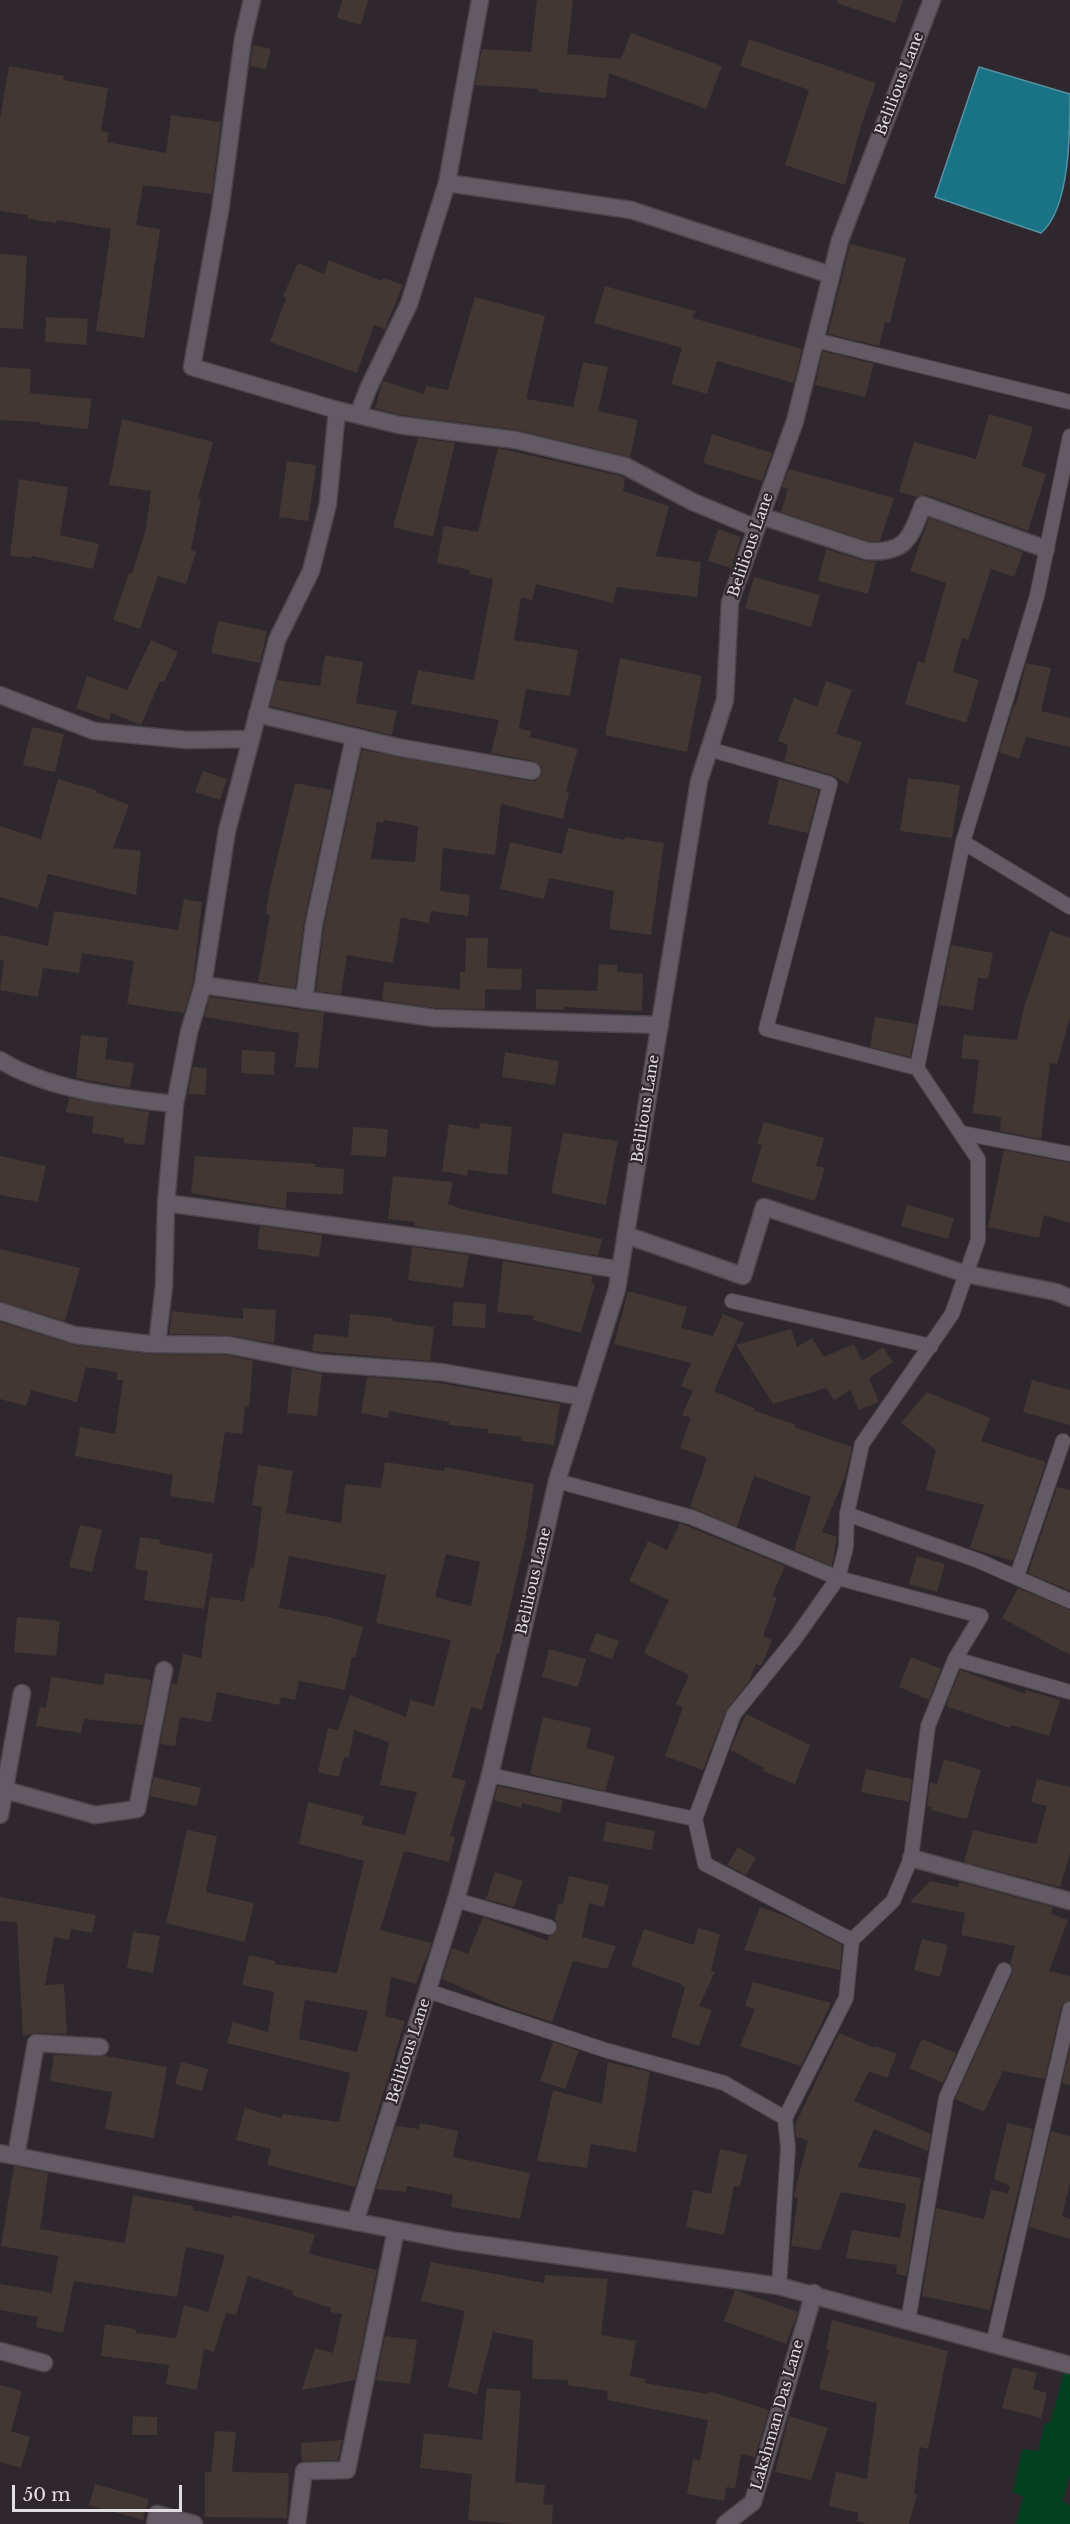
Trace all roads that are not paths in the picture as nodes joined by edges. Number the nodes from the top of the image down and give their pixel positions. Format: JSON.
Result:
{"nodes":[{"id":1,"x":252,"y":0,"type":"edge"},
{"id":2,"x":480,"y":0,"type":"edge"},
{"id":3,"x":932,"y":0,"type":"edge"},
{"id":4,"x":447,"y":183,"type":"junction"},
{"id":5,"x":831,"y":275,"type":"junction"},
{"id":6,"x":815,"y":340,"type":"junction"},
{"id":7,"x":1070,"y":402,"type":"edge"},
{"id":8,"x":337,"y":410,"type":"junction"},
{"id":9,"x":358,"y":415,"type":"junction"},
{"id":10,"x":1070,"y":436,"type":"edge"},
{"id":11,"x":759,"y":522,"type":"junction"},
{"id":12,"x":1046,"y":549,"type":"junction"},
{"id":13,"x":0,"y":695,"type":"edge"},
{"id":14,"x":257,"y":714,"type":"junction"},
{"id":15,"x":354,"y":738,"type":"junction"},
{"id":16,"x":251,"y":739,"type":"junction"},
{"id":17,"x":709,"y":749,"type":"junction"},
{"id":18,"x":532,"y":771,"type":"dead end"},
{"id":19,"x":963,"y":842,"type":"junction"},
{"id":20,"x":1070,"y":907,"type":"edge"},
{"id":21,"x":203,"y":985,"type":"junction"},
{"id":22,"x":304,"y":1000,"type":"junction"},
{"id":23,"x":660,"y":1025,"type":"junction"},
{"id":24,"x":0,"y":1060,"type":"edge"},
{"id":25,"x":917,"y":1068,"type":"junction"},
{"id":26,"x":175,"y":1104,"type":"junction"},
{"id":27,"x":962,"y":1133,"type":"junction"},
{"id":28,"x":1070,"y":1154,"type":"edge"},
{"id":29,"x":166,"y":1203,"type":"junction"},
{"id":30,"x":626,"y":1235,"type":"junction"},
{"id":31,"x":620,"y":1270,"type":"junction"},
{"id":32,"x":966,"y":1274,"type":"junction"},
{"id":33,"x":1070,"y":1298,"type":"edge"},
{"id":34,"x":732,"y":1301,"type":"dead end"},
{"id":35,"x":0,"y":1311,"type":"edge"},
{"id":36,"x":157,"y":1344,"type":"junction"},
{"id":37,"x":931,"y":1346,"type":"junction"},
{"id":38,"x":583,"y":1397,"type":"junction"},
{"id":39,"x":1063,"y":1441,"type":"dead end"},
{"id":40,"x":557,"y":1481,"type":"junction"},
{"id":41,"x":847,"y":1514,"type":"junction"},
{"id":42,"x":1017,"y":1576,"type":"junction"},
{"id":43,"x":838,"y":1578,"type":"junction"},
{"id":44,"x":1070,"y":1601,"type":"edge"},
{"id":45,"x":955,"y":1659,"type":"junction"},
{"id":46,"x":164,"y":1670,"type":"dead end"},
{"id":47,"x":1070,"y":1692,"type":"edge"},
{"id":48,"x":22,"y":1693,"type":"dead end"},
{"id":49,"x":490,"y":1774,"type":"junction"},
{"id":50,"x":5,"y":1790,"type":"junction"},
{"id":51,"x":0,"y":1815,"type":"edge"},
{"id":52,"x":695,"y":1820,"type":"junction"},
{"id":53,"x":910,"y":1858,"type":"junction"},
{"id":54,"x":456,"y":1900,"type":"junction"},
{"id":55,"x":1070,"y":1901,"type":"edge"},
{"id":56,"x":549,"y":1928,"type":"dead end"},
{"id":57,"x":852,"y":1940,"type":"junction"},
{"id":58,"x":1004,"y":1970,"type":"dead end"},
{"id":59,"x":428,"y":1991,"type":"junction"},
{"id":60,"x":1070,"y":2009,"type":"edge"},
{"id":61,"x":100,"y":2047,"type":"dead end"},
{"id":62,"x":785,"y":2118,"type":"junction"},
{"id":63,"x":8,"y":2155,"type":"edge"},
{"id":64,"x":355,"y":2222,"type":"junction"},
{"id":65,"x":396,"y":2230,"type":"junction"},
{"id":66,"x":779,"y":2286,"type":"junction"},
{"id":67,"x":814,"y":2293,"type":"junction"},
{"id":68,"x":908,"y":2321,"type":"junction"},
{"id":69,"x":993,"y":2344,"type":"junction"},
{"id":70,"x":0,"y":2351,"type":"edge"},
{"id":71,"x":44,"y":2363,"type":"dead end"},
{"id":72,"x":1070,"y":2366,"type":"edge"},
{"id":73,"x":155,"y":2524,"type":"edge"},
{"id":74,"x":194,"y":2524,"type":"edge"},
{"id":75,"x":297,"y":2524,"type":"edge"},
{"id":76,"x":725,"y":2524,"type":"edge"}],
"edges":[{"from":1,"to":8,"type":"street"},
{"from":2,"to":4,"type":"street"},
{"from":3,"to":5,"type":"street","name":"Belilious Lane"},
{"from":4,"to":5,"type":"street"},
{"from":4,"to":9,"type":"street"},
{"from":5,"to":6,"type":"street","name":"Belilious Lane"},
{"from":6,"to":7,"type":"lane"},
{"from":6,"to":11,"type":"street","name":"Belilious Lane"},
{"from":8,"to":9,"type":"street"},
{"from":8,"to":14,"type":"street"},
{"from":9,"to":11,"type":"street"},
{"from":10,"to":12,"type":"lane"},
{"from":11,"to":12,"type":"street"},
{"from":11,"to":17,"type":"street","name":"Belilious Lane"},
{"from":12,"to":19,"type":"lane"},
{"from":13,"to":16,"type":"street"},
{"from":14,"to":15,"type":"street"},
{"from":14,"to":16,"type":"street"},
{"from":15,"to":18,"type":"street"},
{"from":15,"to":22,"type":"street"},
{"from":16,"to":21,"type":"street"},
{"from":17,"to":23,"type":"street","name":"Belilious Lane"},
{"from":17,"to":25,"type":"lane"},
{"from":19,"to":20,"type":"lane"},
{"from":19,"to":25,"type":"lane"},
{"from":21,"to":22,"type":"street"},
{"from":21,"to":26,"type":"street"},
{"from":22,"to":23,"type":"street"},
{"from":23,"to":30,"type":"street","name":"Belilious Lane"},
{"from":24,"to":26,"type":"street"},
{"from":25,"to":27,"type":"lane"},
{"from":26,"to":29,"type":"street"},
{"from":27,"to":28,"type":"lane"},
{"from":27,"to":32,"type":"lane"},
{"from":29,"to":31,"type":"street"},
{"from":29,"to":36,"type":"street"},
{"from":30,"to":31,"type":"street","name":"Belilious Lane"},
{"from":30,"to":32,"type":"street"},
{"from":31,"to":38,"type":"street","name":"Belilious Lane"},
{"from":32,"to":33,"type":"street"},
{"from":32,"to":37,"type":"lane"},
{"from":34,"to":37,"type":"lane"},
{"from":35,"to":36,"type":"street"},
{"from":36,"to":38,"type":"street"},
{"from":37,"to":41,"type":"lane"},
{"from":38,"to":40,"type":"street","name":"Belilious Lane"},
{"from":39,"to":42,"type":"lane"},
{"from":40,"to":43,"type":"lane"},
{"from":40,"to":49,"type":"street","name":"Belilious Lane"},
{"from":41,"to":42,"type":"lane"},
{"from":41,"to":43,"type":"lane"},
{"from":42,"to":44,"type":"lane"},
{"from":43,"to":45,"type":"lane"},
{"from":43,"to":52,"type":"lane"},
{"from":45,"to":47,"type":"lane"},
{"from":45,"to":53,"type":"lane"},
{"from":46,"to":50,"type":"street"},
{"from":48,"to":50,"type":"street"},
{"from":49,"to":52,"type":"lane"},
{"from":49,"to":54,"type":"street","name":"Belilious Lane"},
{"from":50,"to":51,"type":"street"},
{"from":52,"to":57,"type":"lane"},
{"from":53,"to":55,"type":"street"},
{"from":53,"to":57,"type":"lane"},
{"from":54,"to":56,"type":"lane"},
{"from":54,"to":59,"type":"street","name":"Belilious Lane"},
{"from":57,"to":62,"type":"lane"},
{"from":58,"to":68,"type":"lane"},
{"from":59,"to":62,"type":"lane"},
{"from":59,"to":64,"type":"street","name":"Belilious Lane"},
{"from":60,"to":69,"type":"lane"},
{"from":61,"to":63,"type":"street"},
{"from":62,"to":66,"type":"lane"},
{"from":63,"to":64,"type":"street"},
{"from":64,"to":65,"type":"street"},
{"from":65,"to":66,"type":"street"},
{"from":65,"to":75,"type":"street"},
{"from":66,"to":67,"type":"street"},
{"from":67,"to":68,"type":"street"},
{"from":67,"to":76,"type":"street","name":"Lakshman Das Lane"},
{"from":68,"to":69,"type":"street"},
{"from":69,"to":72,"type":"street"},
{"from":70,"to":71,"type":"street"},
{"from":73,"to":74,"type":"street"}]}
